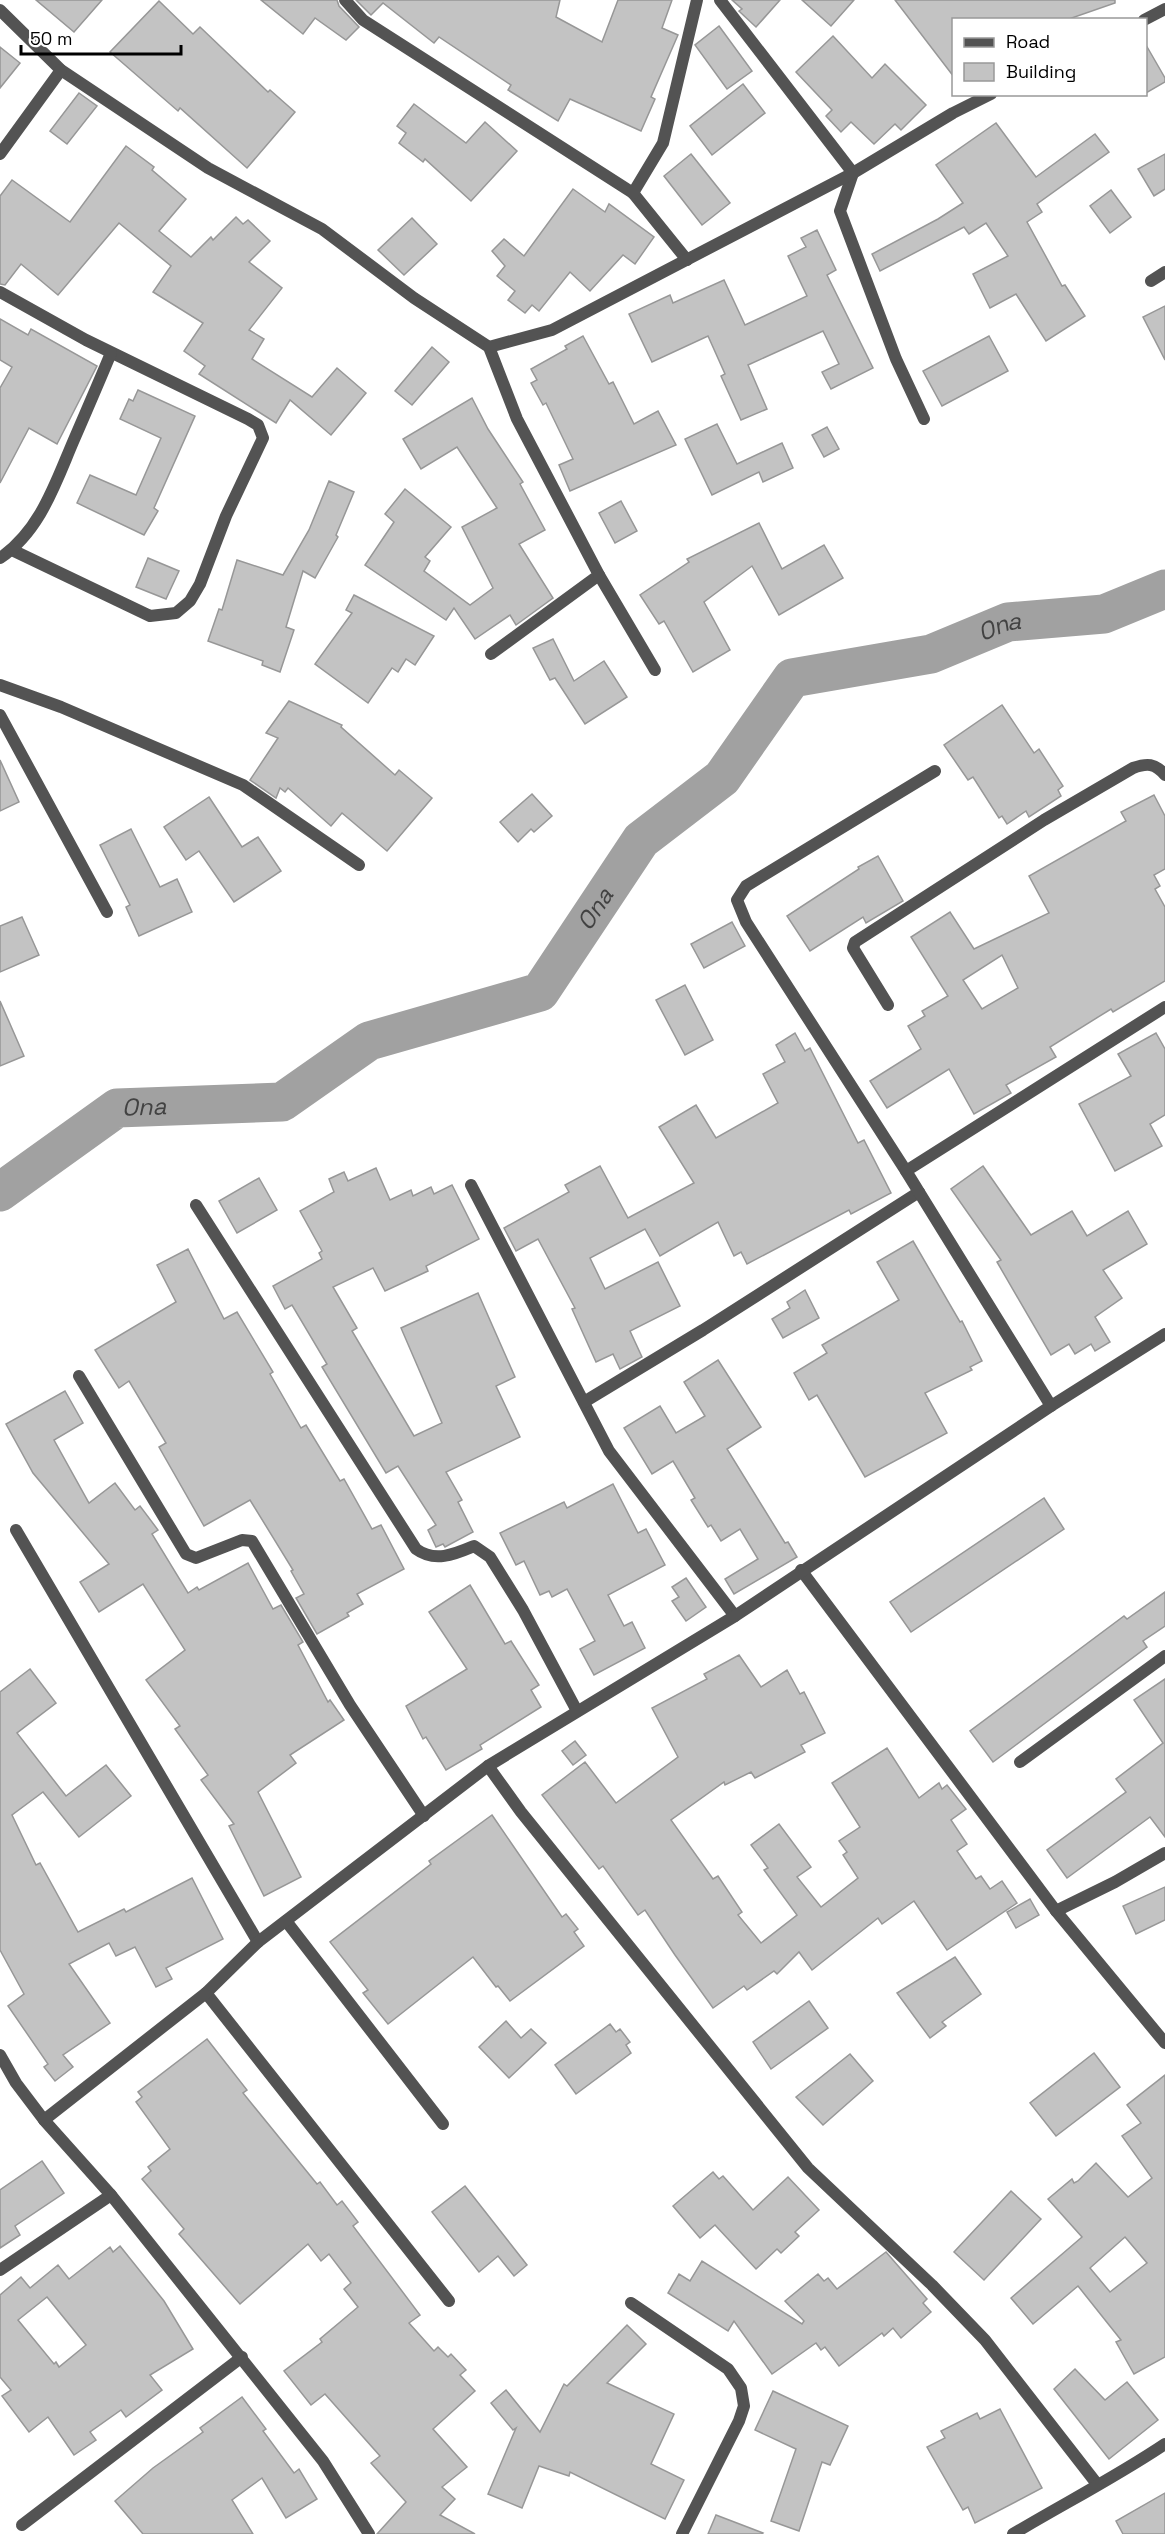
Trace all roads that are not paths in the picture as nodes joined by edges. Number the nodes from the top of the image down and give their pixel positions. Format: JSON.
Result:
{"nodes":[{"id":1,"x":345,"y":0,"type":"edge"},
{"id":2,"x":697,"y":0,"type":"edge"},
{"id":3,"x":720,"y":0,"type":"edge"},
{"id":4,"x":1165,"y":9,"type":"edge"},
{"id":5,"x":0,"y":10,"type":"edge"},
{"id":6,"x":1147,"y":18,"type":"edge"},
{"id":7,"x":61,"y":70,"type":"junction"},
{"id":8,"x":987,"y":96,"type":"edge"},
{"id":9,"x":0,"y":154,"type":"edge"},
{"id":10,"x":853,"y":173,"type":"junction"},
{"id":11,"x":633,"y":194,"type":"junction"},
{"id":12,"x":687,"y":260,"type":"junction"},
{"id":13,"x":1165,"y":272,"type":"edge"},
{"id":14,"x":1151,"y":280,"type":"dead end"},
{"id":15,"x":0,"y":292,"type":"edge"},
{"id":16,"x":489,"y":347,"type":"junction"},
{"id":17,"x":111,"y":352,"type":"junction"},
{"id":18,"x":924,"y":419,"type":"dead end"},
{"id":19,"x":12,"y":550,"type":"junction"},
{"id":20,"x":0,"y":558,"type":"edge"},
{"id":21,"x":599,"y":575,"type":"junction"},
{"id":22,"x":491,"y":654,"type":"dead end"},
{"id":23,"x":655,"y":670,"type":"dead end"},
{"id":24,"x":0,"y":685,"type":"edge"},
{"id":25,"x":0,"y":715,"type":"edge"},
{"id":26,"x":935,"y":771,"type":"dead end"},
{"id":27,"x":1165,"y":775,"type":"edge"},
{"id":28,"x":359,"y":865,"type":"dead end"},
{"id":29,"x":107,"y":912,"type":"dead end"},
{"id":30,"x":888,"y":1005,"type":"dead end"},
{"id":31,"x":1165,"y":1006,"type":"edge"},
{"id":32,"x":906,"y":1171,"type":"junction"},
{"id":33,"x":471,"y":1185,"type":"dead end"},
{"id":34,"x":919,"y":1192,"type":"junction"},
{"id":35,"x":196,"y":1205,"type":"dead end"},
{"id":36,"x":1165,"y":1334,"type":"edge"},
{"id":37,"x":79,"y":1376,"type":"dead end"},
{"id":38,"x":584,"y":1402,"type":"junction"},
{"id":39,"x":1051,"y":1406,"type":"junction"},
{"id":40,"x":16,"y":1530,"type":"dead end"},
{"id":41,"x":801,"y":1570,"type":"junction"},
{"id":42,"x":735,"y":1616,"type":"junction"},
{"id":43,"x":1165,"y":1656,"type":"edge"},
{"id":44,"x":577,"y":1711,"type":"junction"},
{"id":45,"x":1020,"y":1762,"type":"dead end"},
{"id":46,"x":488,"y":1766,"type":"junction"},
{"id":47,"x":424,"y":1816,"type":"junction"},
{"id":48,"x":1165,"y":1853,"type":"edge"},
{"id":49,"x":1056,"y":1911,"type":"junction"},
{"id":50,"x":286,"y":1921,"type":"junction"},
{"id":51,"x":258,"y":1942,"type":"junction"},
{"id":52,"x":206,"y":1993,"type":"junction"},
{"id":53,"x":1165,"y":2043,"type":"edge"},
{"id":54,"x":0,"y":2055,"type":"edge"},
{"id":55,"x":44,"y":2120,"type":"junction"},
{"id":56,"x":443,"y":2124,"type":"dead end"},
{"id":57,"x":111,"y":2195,"type":"junction"},
{"id":58,"x":0,"y":2270,"type":"edge"},
{"id":59,"x":449,"y":2301,"type":"dead end"},
{"id":60,"x":631,"y":2303,"type":"dead end"},
{"id":61,"x":242,"y":2357,"type":"junction"},
{"id":62,"x":1165,"y":2444,"type":"edge"},
{"id":63,"x":1096,"y":2484,"type":"junction"},
{"id":64,"x":22,"y":2525,"type":"dead end"},
{"id":65,"x":369,"y":2534,"type":"edge"},
{"id":66,"x":682,"y":2534,"type":"edge"},
{"id":67,"x":1013,"y":2534,"type":"edge"}],
"edges":[{"from":1,"to":11,"type":"street"},
{"from":2,"to":11,"type":"street"},
{"from":3,"to":10,"type":"street"},
{"from":4,"to":6,"type":"street"},
{"from":5,"to":7,"type":"street"},
{"from":7,"to":9,"type":"street"},
{"from":7,"to":16,"type":"street"},
{"from":8,"to":10,"type":"street"},
{"from":10,"to":12,"type":"street"},
{"from":10,"to":18,"type":"street"},
{"from":11,"to":12,"type":"street"},
{"from":12,"to":16,"type":"street"},
{"from":13,"to":14,"type":"street"},
{"from":15,"to":17,"type":"street"},
{"from":16,"to":21,"type":"street"},
{"from":17,"to":19,"type":"street"},
{"from":17,"to":19,"type":"street"},
{"from":19,"to":20,"type":"street"},
{"from":21,"to":22,"type":"street"},
{"from":21,"to":23,"type":"street"},
{"from":24,"to":28,"type":"street"},
{"from":25,"to":29,"type":"street"},
{"from":26,"to":32,"type":"street"},
{"from":27,"to":30,"type":"street"},
{"from":31,"to":32,"type":"street"},
{"from":32,"to":34,"type":"street"},
{"from":33,"to":38,"type":"street"},
{"from":34,"to":38,"type":"street"},
{"from":34,"to":39,"type":"street"},
{"from":35,"to":44,"type":"street"},
{"from":36,"to":39,"type":"street"},
{"from":37,"to":47,"type":"street"},
{"from":38,"to":42,"type":"street"},
{"from":39,"to":41,"type":"street"},
{"from":40,"to":51,"type":"street"},
{"from":41,"to":42,"type":"street"},
{"from":41,"to":49,"type":"street"},
{"from":42,"to":44,"type":"street"},
{"from":43,"to":45,"type":"street"},
{"from":44,"to":46,"type":"street"},
{"from":46,"to":47,"type":"street"},
{"from":46,"to":63,"type":"street"},
{"from":47,"to":50,"type":"street"},
{"from":48,"to":49,"type":"street"},
{"from":49,"to":53,"type":"street"},
{"from":50,"to":51,"type":"street"},
{"from":50,"to":56,"type":"street"},
{"from":51,"to":52,"type":"street"},
{"from":52,"to":55,"type":"street"},
{"from":52,"to":59,"type":"street"},
{"from":54,"to":55,"type":"street"},
{"from":55,"to":57,"type":"street"},
{"from":57,"to":58,"type":"street"},
{"from":57,"to":61,"type":"street"},
{"from":60,"to":66,"type":"street"},
{"from":61,"to":64,"type":"street"},
{"from":61,"to":65,"type":"street"},
{"from":62,"to":63,"type":"street"},
{"from":63,"to":67,"type":"street"}]}
